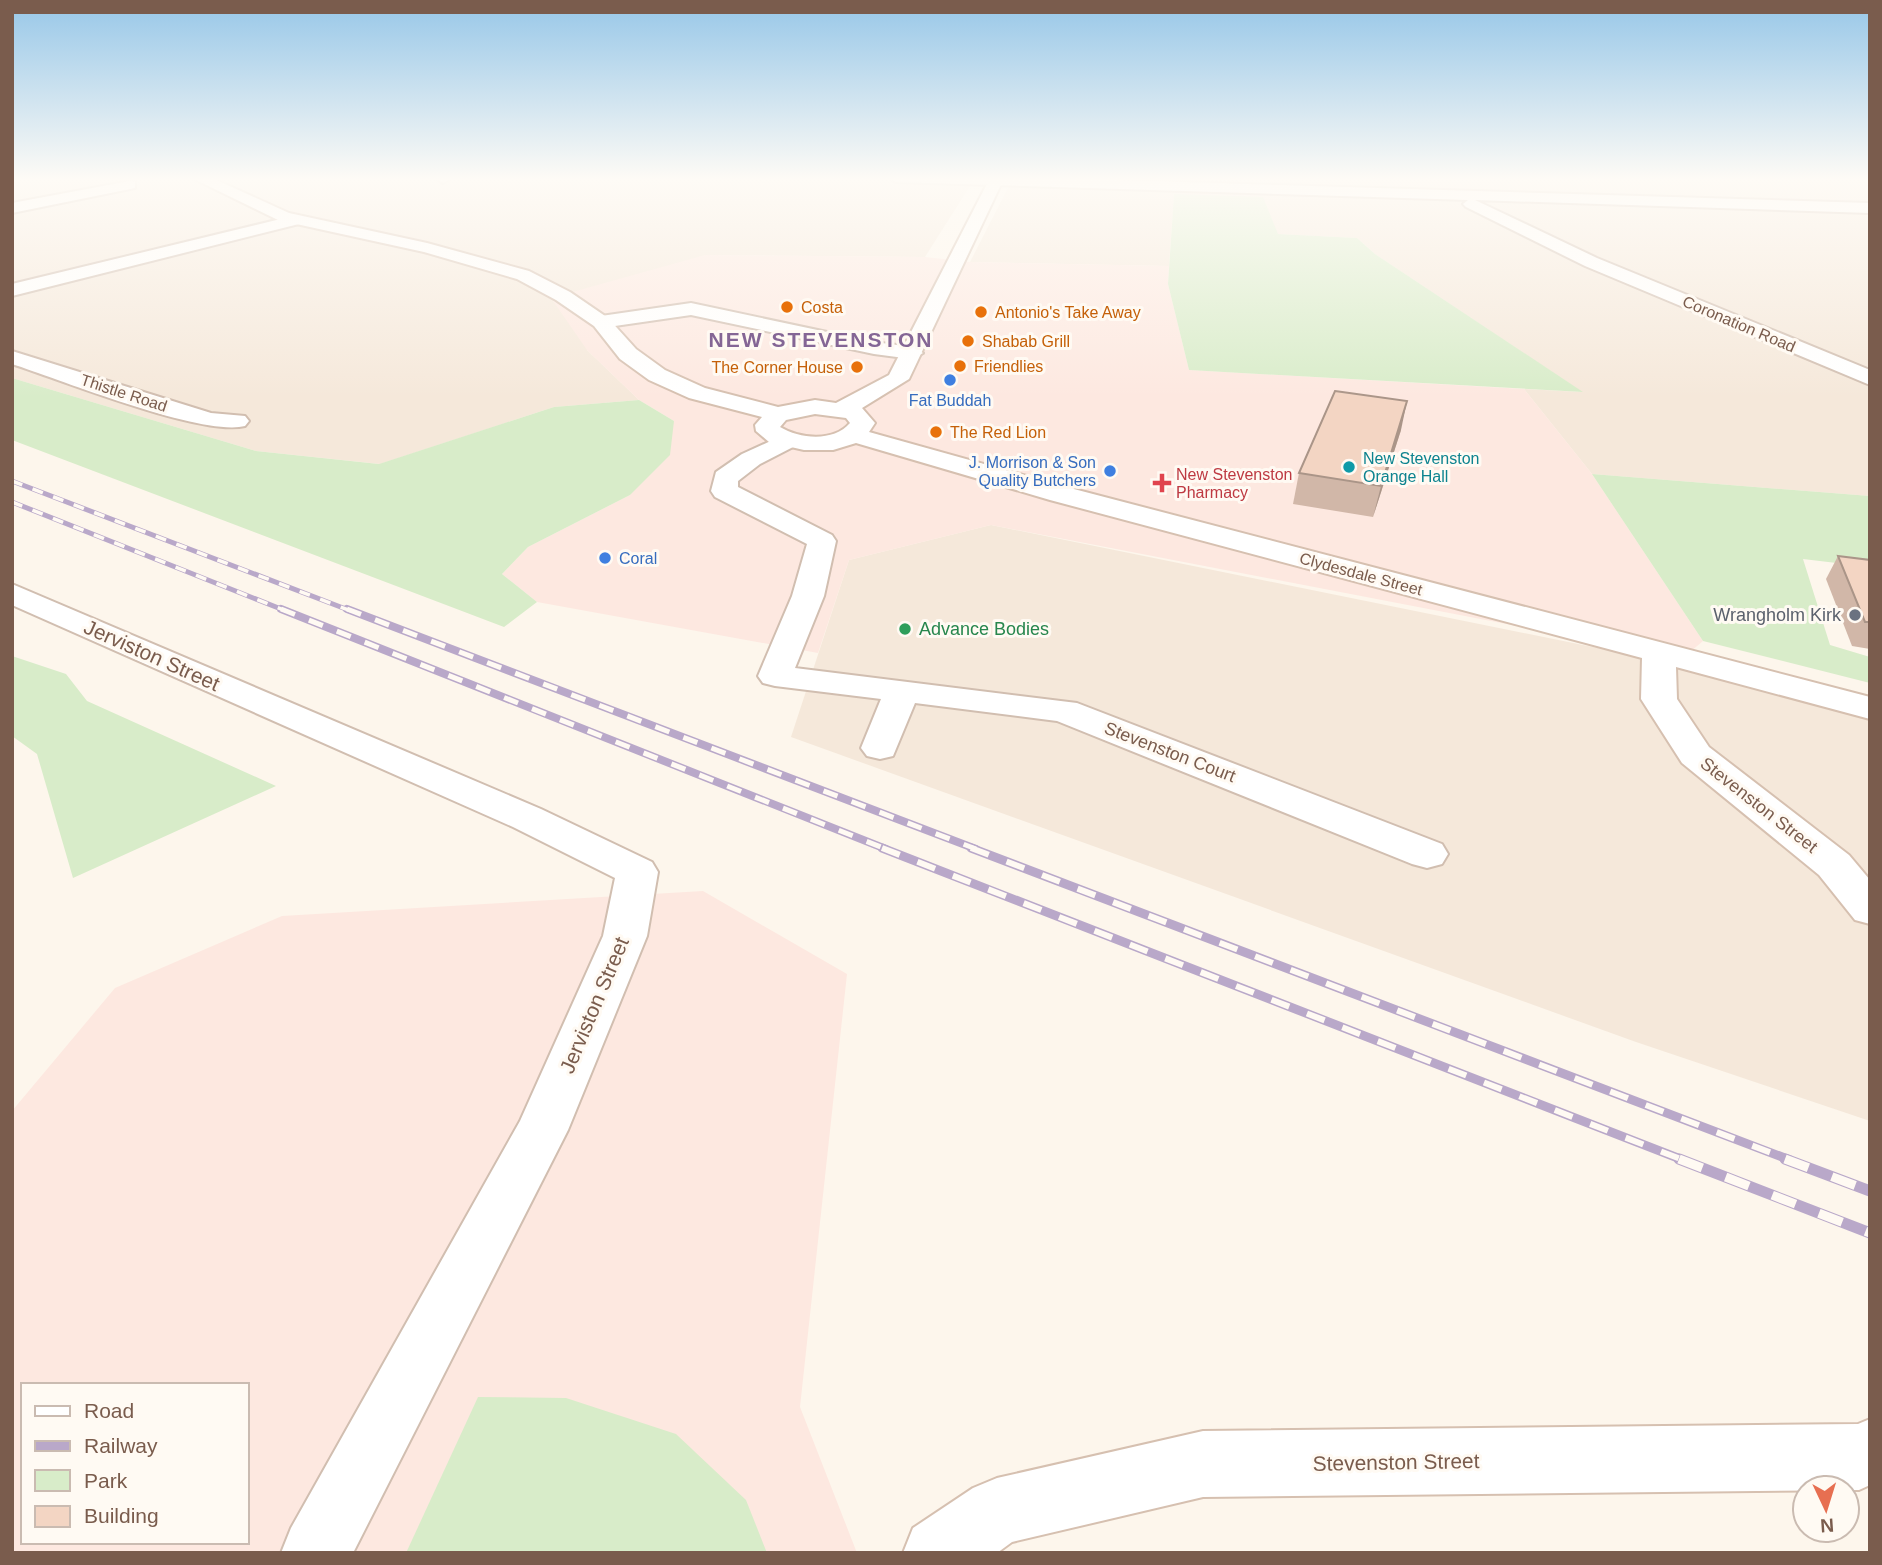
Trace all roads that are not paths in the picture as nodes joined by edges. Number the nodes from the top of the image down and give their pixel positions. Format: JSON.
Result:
{"nodes":[{"id":1,"x":171,"y":251,"type":"edge"},
{"id":2,"x":438,"y":251,"type":"edge"},
{"id":3,"x":960,"y":251,"type":"edge"},
{"id":4,"x":1568,"y":251,"type":"edge"},
{"id":5,"x":12,"y":290,"type":"edge"},
{"id":6,"x":674,"y":293,"type":"dead end"},
{"id":7,"x":691,"y":309,"type":"junction"},
{"id":8,"x":601,"y":321,"type":"junction"},
{"id":9,"x":912,"y":353,"type":"junction"},
{"id":10,"x":12,"y":357,"type":"edge"},
{"id":11,"x":1870,"y":378,"type":"edge"},
{"id":12,"x":237,"y":421,"type":"dead end"},
{"id":13,"x":848,"y":422,"type":"junction"},
{"id":14,"x":782,"y":427,"type":"junction"},
{"id":15,"x":12,"y":593,"type":"edge"},
{"id":16,"x":1659,"y":651,"type":"junction"},
{"id":17,"x":902,"y":691,"type":"junction"},
{"id":18,"x":1870,"y":708,"type":"edge"},
{"id":19,"x":880,"y":748,"type":"dead end"},
{"id":20,"x":1427,"y":854,"type":"dead end"},
{"id":21,"x":1870,"y":909,"type":"edge"},
{"id":22,"x":1870,"y":1452,"type":"edge"},
{"id":23,"x":316,"y":1553,"type":"edge"},
{"id":24,"x":939,"y":1553,"type":"edge"}],
"edges":[{"from":1,"to":5,"type":"street"},
{"from":2,"to":8,"type":"street"},
{"from":3,"to":9,"type":"street"},
{"from":4,"to":11,"type":"street","name":"Coronation Road"},
{"from":6,"to":7,"type":"street"},
{"from":7,"to":8,"type":"street"},
{"from":7,"to":9,"type":"street"},
{"from":8,"to":14,"type":"street"},
{"from":9,"to":13,"type":"street"},
{"from":10,"to":12,"type":"street","name":"Thistle Road"},
{"from":13,"to":14,"type":"street"},
{"from":13,"to":14,"type":"street"},
{"from":13,"to":16,"type":"street","name":"Clydesdale Street"},
{"from":14,"to":17,"type":"street","name":"Stevenston Court"},
{"from":15,"to":23,"type":"street","name":"Jerviston Street"},
{"from":16,"to":18,"type":"street","name":"Clydesdale Street"},
{"from":16,"to":21,"type":"street","name":"Stevenston Street"},
{"from":17,"to":19,"type":"street"},
{"from":17,"to":20,"type":"street","name":"Stevenston Court"},
{"from":22,"to":24,"type":"street","name":"Stevenston Street"}]}
